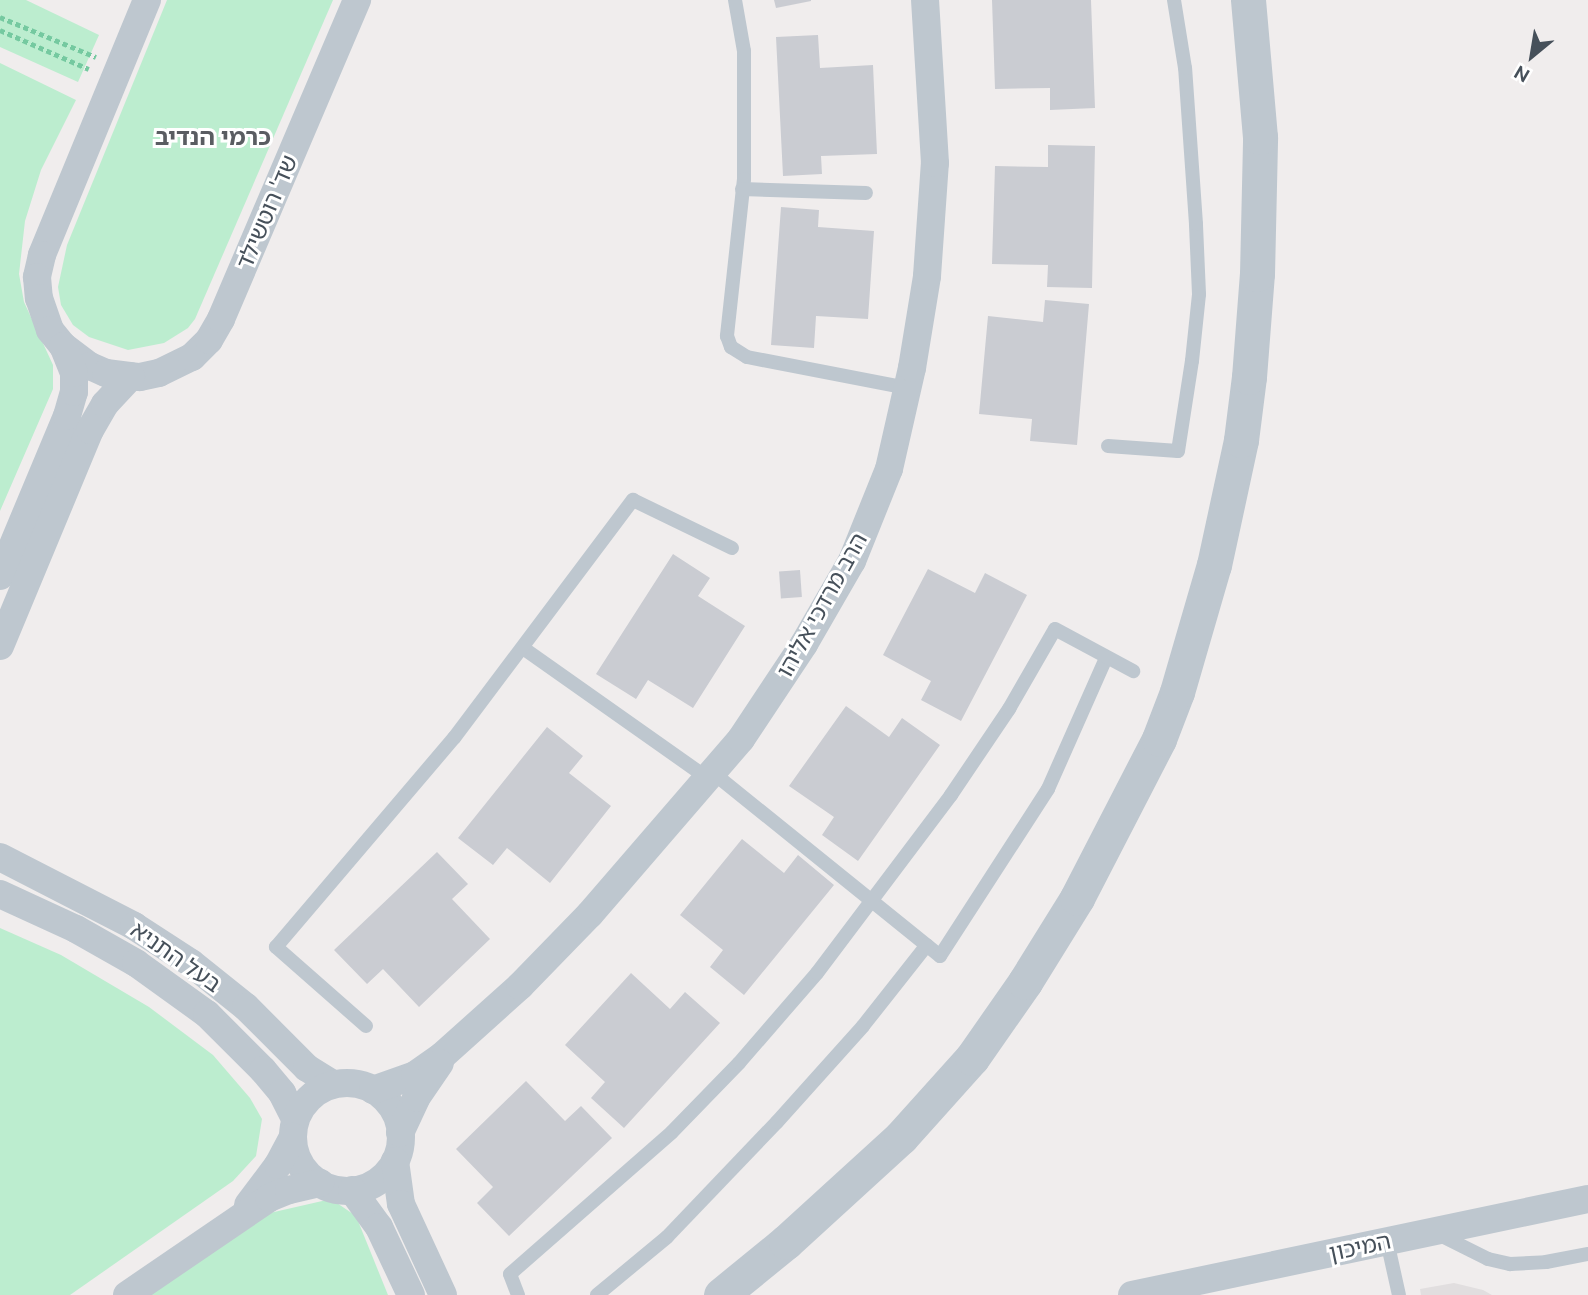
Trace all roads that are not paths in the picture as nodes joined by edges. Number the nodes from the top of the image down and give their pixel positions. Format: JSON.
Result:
{"nodes":[{"id":1,"x":147,"y":0,"type":"edge"},
{"id":2,"x":357,"y":0,"type":"edge"},
{"id":3,"x":735,"y":0,"type":"edge"},
{"id":4,"x":925,"y":0,"type":"edge"},
{"id":5,"x":1174,"y":0,"type":"edge"},
{"id":6,"x":1248,"y":0,"type":"edge"},
{"id":7,"x":742,"y":189,"type":"junction"},
{"id":8,"x":866,"y":193,"type":"dead end"},
{"id":9,"x":62,"y":346,"type":"junction"},
{"id":10,"x":131,"y":376,"type":"junction"},
{"id":11,"x":908,"y":388,"type":"junction"},
{"id":12,"x":1108,"y":446,"type":"dead end"},
{"id":13,"x":732,"y":548,"type":"dead end"},
{"id":14,"x":0,"y":576,"type":"edge"},
{"id":15,"x":0,"y":646,"type":"edge"},
{"id":16,"x":523,"y":648,"type":"junction"},
{"id":17,"x":1106,"y":658,"type":"junction"},
{"id":18,"x":1133,"y":671,"type":"dead end"},
{"id":19,"x":710,"y":775,"type":"junction"},
{"id":20,"x":0,"y":857,"type":"edge"},
{"id":21,"x":0,"y":894,"type":"edge"},
{"id":22,"x":872,"y":901,"type":"junction"},
{"id":23,"x":927,"y":945,"type":"junction"},
{"id":24,"x":366,"y":1026,"type":"dead end"},
{"id":25,"x":450,"y":1050,"type":"junction"},
{"id":26,"x":333,"y":1084,"type":"junction"},
{"id":27,"x":373,"y":1090,"type":"junction"},
{"id":28,"x":294,"y":1128,"type":"junction"},
{"id":29,"x":400,"y":1133,"type":"junction"},
{"id":30,"x":395,"y":1161,"type":"junction"},
{"id":31,"x":320,"y":1184,"type":"junction"},
{"id":32,"x":352,"y":1190,"type":"junction"},
{"id":33,"x":1588,"y":1199,"type":"edge"},
{"id":34,"x":237,"y":1218,"type":"junction"},
{"id":35,"x":1434,"y":1231,"type":"junction"},
{"id":36,"x":1387,"y":1241,"type":"junction"},
{"id":37,"x":1588,"y":1254,"type":"edge"},
{"id":38,"x":127,"y":1295,"type":"edge"},
{"id":39,"x":411,"y":1295,"type":"edge"},
{"id":40,"x":443,"y":1295,"type":"edge"},
{"id":41,"x":518,"y":1295,"type":"edge"},
{"id":42,"x":597,"y":1295,"type":"edge"},
{"id":43,"x":721,"y":1295,"type":"edge"},
{"id":44,"x":1132,"y":1295,"type":"edge"},
{"id":45,"x":1399,"y":1295,"type":"edge"}],
"edges":[{"from":1,"to":9,"type":"street","name":"שד' רוטשילד"},
{"from":2,"to":10,"type":"street","name":"שד' רוטשילד"},
{"from":3,"to":7,"type":"lane"},
{"from":4,"to":11,"type":"street","name":"הרב מרדכי אליהו"},
{"from":5,"to":12,"type":"lane"},
{"from":6,"to":43,"type":"street"},
{"from":7,"to":8,"type":"lane"},
{"from":7,"to":11,"type":"lane"},
{"from":9,"to":10,"type":"street","name":"שד' רוטשילד"},
{"from":9,"to":14,"type":"street","name":"שד' רוטשילד"},
{"from":10,"to":15,"type":"street"},
{"from":11,"to":19,"type":"street","name":"הרב מרדכי אליהו"},
{"from":13,"to":16,"type":"lane"},
{"from":16,"to":19,"type":"lane"},
{"from":16,"to":24,"type":"lane"},
{"from":17,"to":18,"type":"lane"},
{"from":17,"to":22,"type":"lane"},
{"from":17,"to":23,"type":"lane"},
{"from":19,"to":22,"type":"lane"},
{"from":19,"to":25,"type":"street","name":"הרב מרדכי אליהו"},
{"from":20,"to":26,"type":"street","name":"בעל התניא"},
{"from":21,"to":28,"type":"street","name":"בעל התניא"},
{"from":22,"to":23,"type":"lane"},
{"from":22,"to":41,"type":"lane"},
{"from":23,"to":42,"type":"lane"},
{"from":25,"to":27,"type":"street","name":"הרב מרדכי אליהו"},
{"from":25,"to":29,"type":"street","name":"הרב מרדכי אליהו"},
{"from":26,"to":27,"type":"street"},
{"from":26,"to":28,"type":"street"},
{"from":27,"to":29,"type":"street"},
{"from":28,"to":31,"type":"street"},
{"from":28,"to":34,"type":"street"},
{"from":29,"to":30,"type":"street"},
{"from":30,"to":32,"type":"street"},
{"from":30,"to":40,"type":"street"},
{"from":31,"to":32,"type":"street"},
{"from":31,"to":34,"type":"street"},
{"from":32,"to":39,"type":"street"},
{"from":33,"to":35,"type":"street","name":"המיכון"},
{"from":34,"to":38,"type":"street"},
{"from":35,"to":36,"type":"street","name":"המיכון"},
{"from":35,"to":37,"type":"lane"},
{"from":36,"to":44,"type":"street","name":"המיכון"},
{"from":36,"to":45,"type":"lane"}]}
